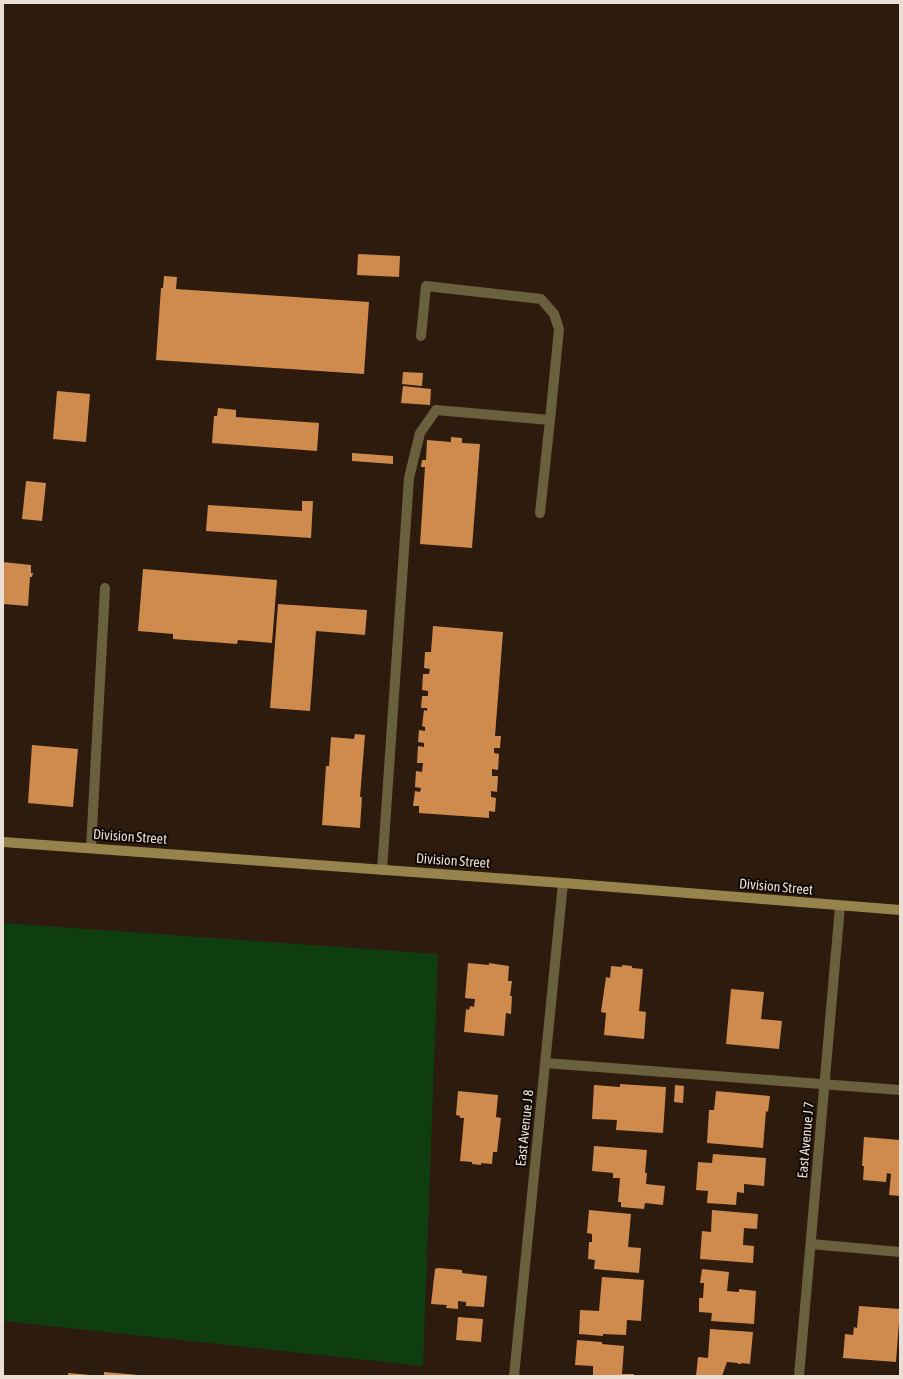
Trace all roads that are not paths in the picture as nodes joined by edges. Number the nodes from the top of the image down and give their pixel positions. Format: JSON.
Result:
{"nodes":[{"id":1,"x":421,"y":336,"type":"dead end"},
{"id":2,"x":550,"y":420,"type":"junction"},
{"id":3,"x":540,"y":513,"type":"dead end"},
{"id":4,"x":105,"y":588,"type":"dead end"},
{"id":5,"x":3,"y":842,"type":"edge"},
{"id":6,"x":91,"y":848,"type":"junction"},
{"id":7,"x":382,"y":870,"type":"junction"},
{"id":8,"x":563,"y":883,"type":"junction"},
{"id":9,"x":840,"y":906,"type":"junction"},
{"id":10,"x":900,"y":910,"type":"edge"},
{"id":11,"x":545,"y":1062,"type":"junction"},
{"id":12,"x":825,"y":1085,"type":"junction"},
{"id":13,"x":900,"y":1090,"type":"edge"},
{"id":14,"x":811,"y":1244,"type":"junction"},
{"id":15,"x":900,"y":1252,"type":"edge"},
{"id":16,"x":514,"y":1376,"type":"edge"},
{"id":17,"x":799,"y":1376,"type":"edge"}],
"edges":[{"from":1,"to":2,"type":"street"},
{"from":2,"to":3,"type":"street"},
{"from":2,"to":7,"type":"street"},
{"from":4,"to":6,"type":"street"},
{"from":5,"to":6,"type":"main road","name":"Division Street"},
{"from":6,"to":7,"type":"main road","name":"Division Street"},
{"from":7,"to":8,"type":"main road","name":"Division Street"},
{"from":8,"to":9,"type":"main road","name":"Division Street"},
{"from":8,"to":11,"type":"street","name":"East Avenue J 8"},
{"from":9,"to":10,"type":"main road","name":"Division Street"},
{"from":9,"to":12,"type":"street","name":"East Avenue J 7"},
{"from":11,"to":12,"type":"street"},
{"from":11,"to":16,"type":"street","name":"East Avenue J 8"},
{"from":12,"to":13,"type":"street"},
{"from":12,"to":14,"type":"street","name":"East Avenue J 7"},
{"from":14,"to":15,"type":"street"},
{"from":14,"to":17,"type":"street","name":"East Avenue J 7"}]}
